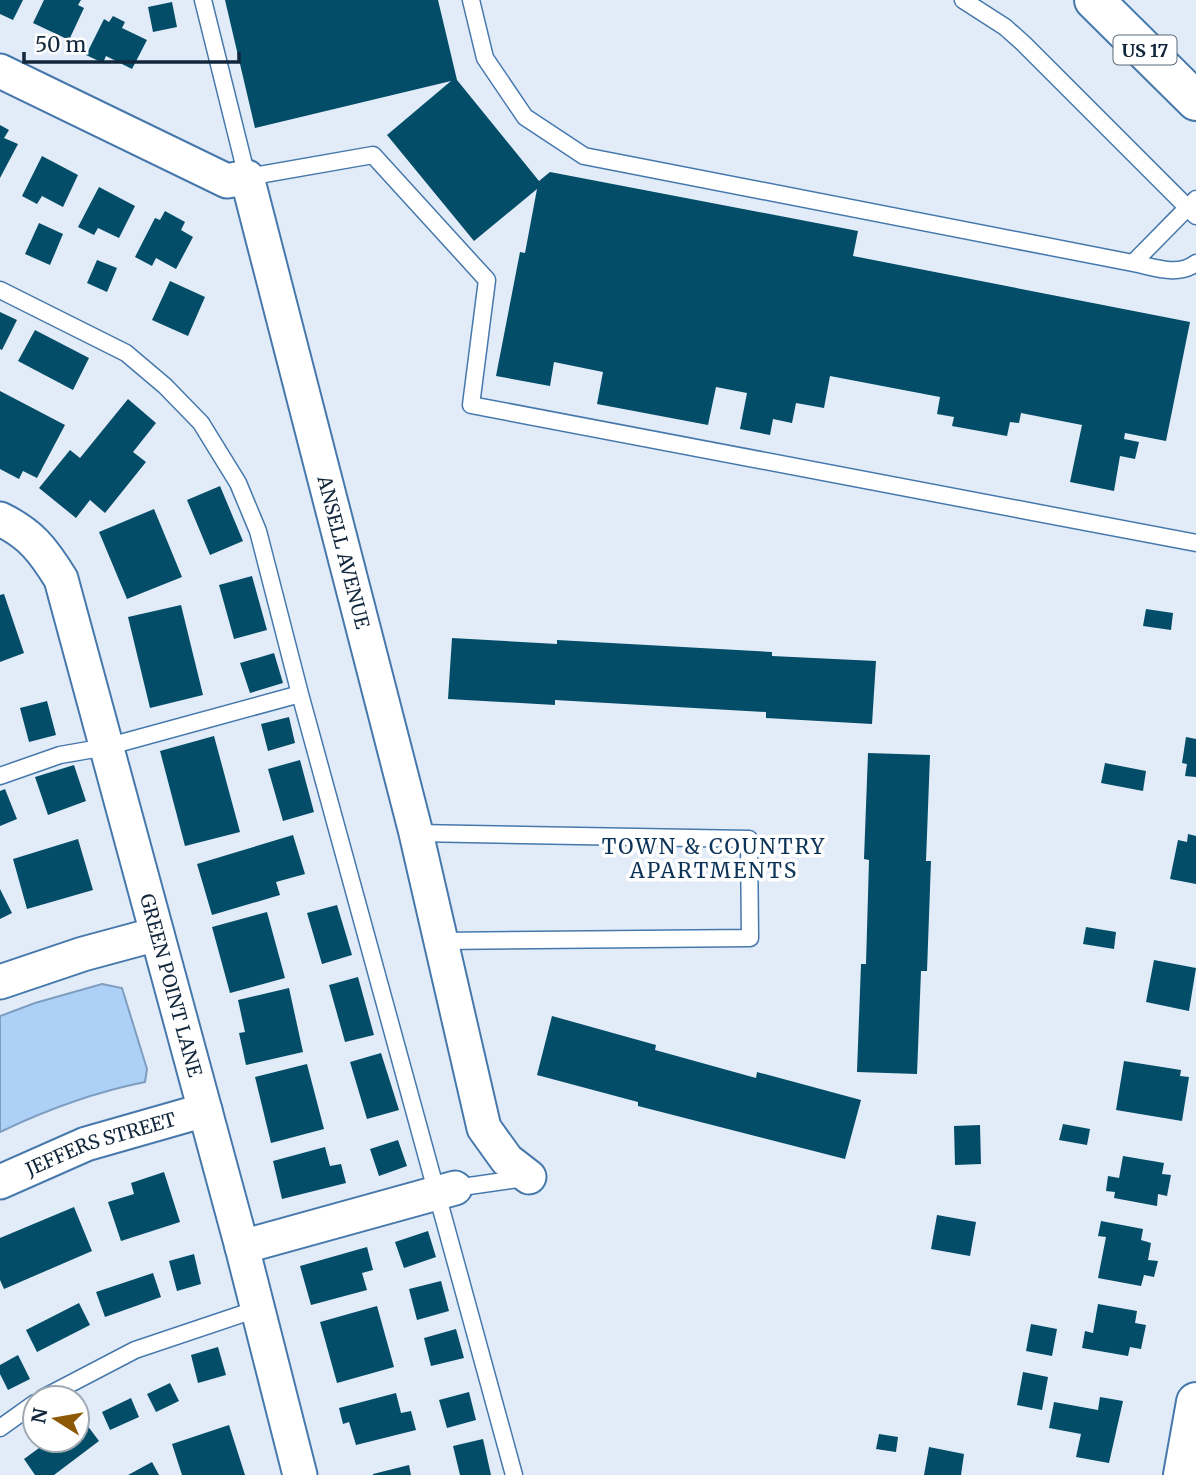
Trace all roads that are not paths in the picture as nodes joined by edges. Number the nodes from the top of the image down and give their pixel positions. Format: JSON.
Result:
{"nodes":[{"id":1,"x":203,"y":0,"type":"edge"},
{"id":2,"x":471,"y":0,"type":"edge"},
{"id":3,"x":963,"y":0,"type":"edge"},
{"id":4,"x":1094,"y":0,"type":"edge"},
{"id":5,"x":0,"y":71,"type":"edge"},
{"id":6,"x":1196,"y":101,"type":"edge"},
{"id":7,"x":247,"y":177,"type":"junction"},
{"id":8,"x":1193,"y":207,"type":"edge"},
{"id":9,"x":1133,"y":263,"type":"junction"},
{"id":10,"x":1196,"y":263,"type":"edge"},
{"id":11,"x":0,"y":290,"type":"edge"},
{"id":12,"x":0,"y":519,"type":"edge"},
{"id":13,"x":1196,"y":543,"type":"edge"},
{"id":14,"x":300,"y":694,"type":"junction"},
{"id":15,"x":106,"y":747,"type":"junction"},
{"id":16,"x":0,"y":776,"type":"edge"},
{"id":17,"x":416,"y":834,"type":"junction"},
{"id":18,"x":157,"y":934,"type":"junction"},
{"id":19,"x":440,"y":941,"type":"junction"},
{"id":20,"x":0,"y":982,"type":"edge"},
{"id":21,"x":205,"y":1110,"type":"junction"},
{"id":22,"x":529,"y":1178,"type":"joint"},
{"id":23,"x":0,"y":1182,"type":"edge"},
{"id":24,"x":446,"y":1191,"type":"junction"},
{"id":25,"x":242,"y":1247,"type":"junction"},
{"id":26,"x":257,"y":1309,"type":"junction"},
{"id":27,"x":66,"y":1384,"type":"edge"},
{"id":28,"x":1196,"y":1402,"type":"edge"},
{"id":29,"x":21,"y":1414,"type":"edge"},
{"id":30,"x":0,"y":1428,"type":"edge"},
{"id":31,"x":300,"y":1475,"type":"edge"},
{"id":32,"x":514,"y":1475,"type":"edge"},
{"id":33,"x":1183,"y":1475,"type":"edge"}],
"edges":[{"from":1,"to":7,"type":"lane"},
{"from":2,"to":9,"type":"lane"},
{"from":3,"to":8,"type":"lane"},
{"from":4,"to":6,"type":"main road","number":"US 17"},
{"from":5,"to":7,"type":"street"},
{"from":7,"to":13,"type":"lane"},
{"from":7,"to":17,"type":"street","name":"ANSELL AVENUE"},
{"from":8,"to":9,"type":"lane"},
{"from":9,"to":10,"type":"lane"},
{"from":11,"to":14,"type":"lane"},
{"from":12,"to":15,"type":"street","name":"GREEN POINT LANE"},
{"from":14,"to":15,"type":"lane"},
{"from":14,"to":24,"type":"lane"},
{"from":15,"to":16,"type":"lane"},
{"from":15,"to":18,"type":"street","name":"GREEN POINT LANE"},
{"from":17,"to":19,"type":"street","name":"ANSELL AVENUE"},
{"from":17,"to":19,"type":"lane"},
{"from":18,"to":20,"type":"street"},
{"from":18,"to":21,"type":"street","name":"GREEN POINT LANE"},
{"from":19,"to":22,"type":"street","name":"ANSELL AVENUE"},
{"from":21,"to":23,"type":"street","name":"JEFFERS STREET"},
{"from":21,"to":25,"type":"street","name":"GREEN POINT LANE"},
{"from":22,"to":24,"type":"lane"},
{"from":24,"to":25,"type":"street"},
{"from":24,"to":32,"type":"lane"},
{"from":25,"to":26,"type":"street","name":"GREEN POINT LANE"},
{"from":26,"to":27,"type":"lane"},
{"from":26,"to":31,"type":"street","name":"GREEN POINT LANE"},
{"from":28,"to":33,"type":"main road"},
{"from":29,"to":30,"type":"lane"}]}
